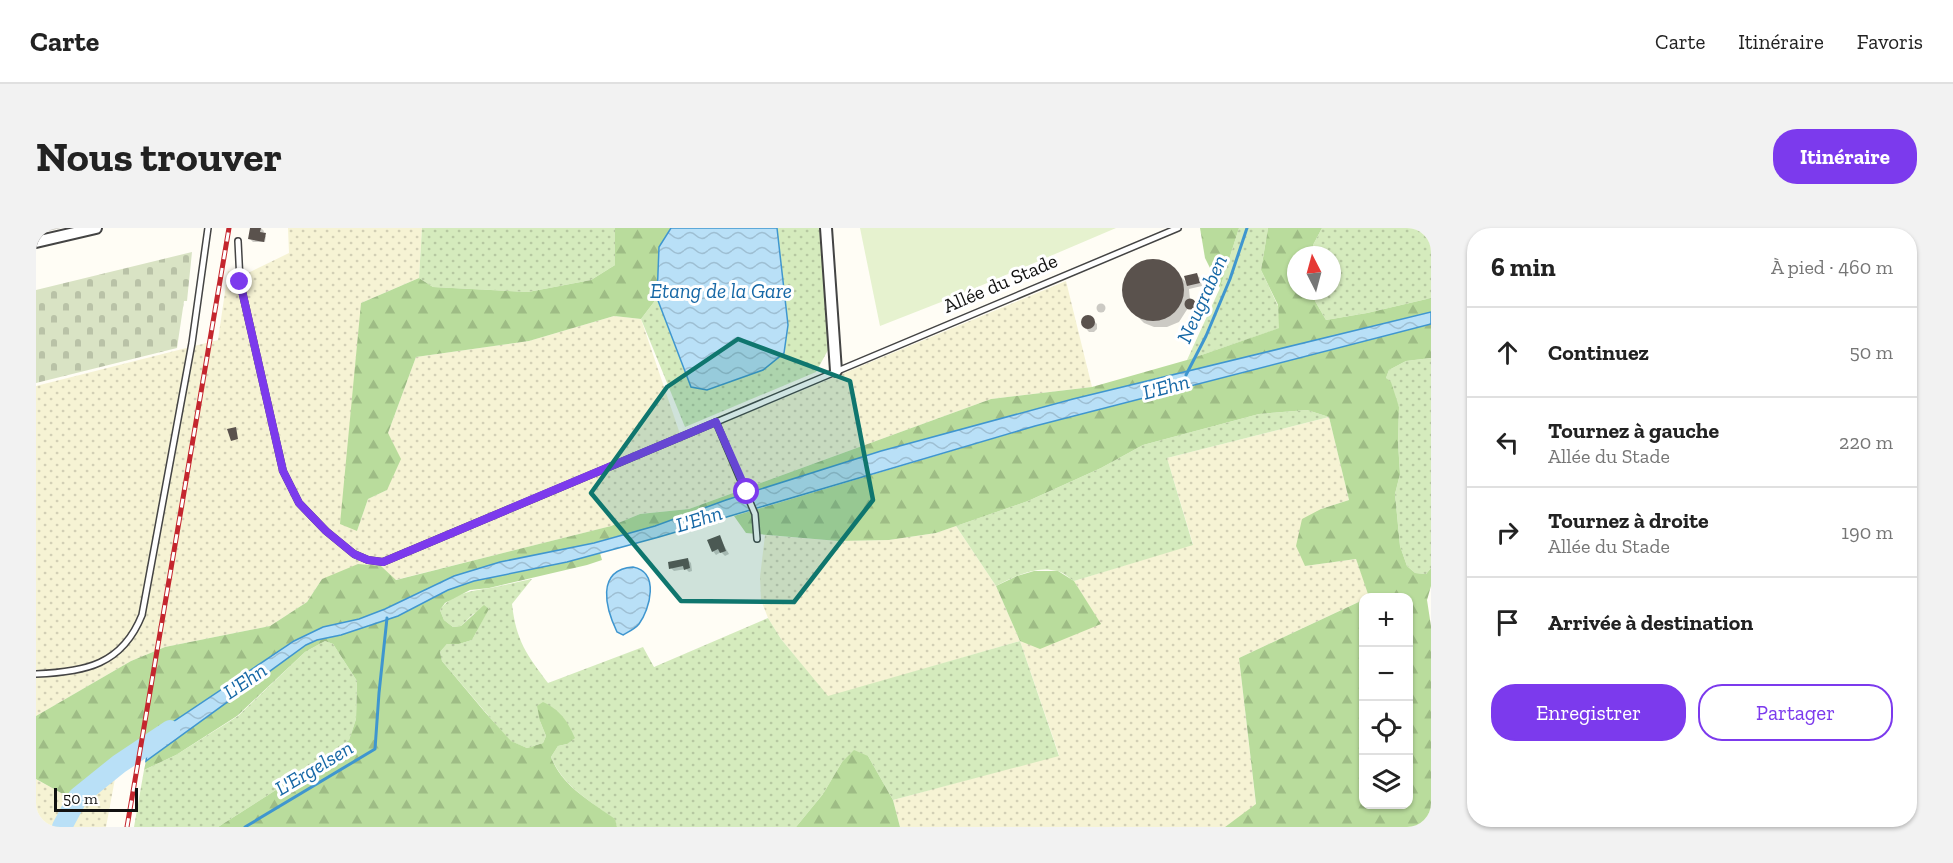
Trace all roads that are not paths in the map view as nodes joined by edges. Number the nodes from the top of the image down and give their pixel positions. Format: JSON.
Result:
{"nodes":[{"id":1,"x":96,"y":228,"type":"edge"},
{"id":2,"x":208,"y":228,"type":"edge"},
{"id":3,"x":826,"y":228,"type":"edge"},
{"id":4,"x":1178,"y":228,"type":"edge"},
{"id":5,"x":238,"y":241,"type":"dead end"},
{"id":6,"x":36,"y":242,"type":"edge"},
{"id":7,"x":836,"y":370,"type":"junction"},
{"id":8,"x":716,"y":422,"type":"junction"},
{"id":9,"x":757,"y":539,"type":"dead end"},
{"id":10,"x":36,"y":674,"type":"edge"}],
"edges":[{"from":1,"to":6,"type":"street"},
{"from":2,"to":10,"type":"lane"},
{"from":3,"to":7,"type":"street"},
{"from":4,"to":7,"type":"lane","name":"Allée du Stade"},
{"from":5,"to":8,"type":"lane","name":"Allée du Stade"},
{"from":7,"to":8,"type":"lane","name":"Allée du Stade"},
{"from":8,"to":9,"type":"lane"}]}
